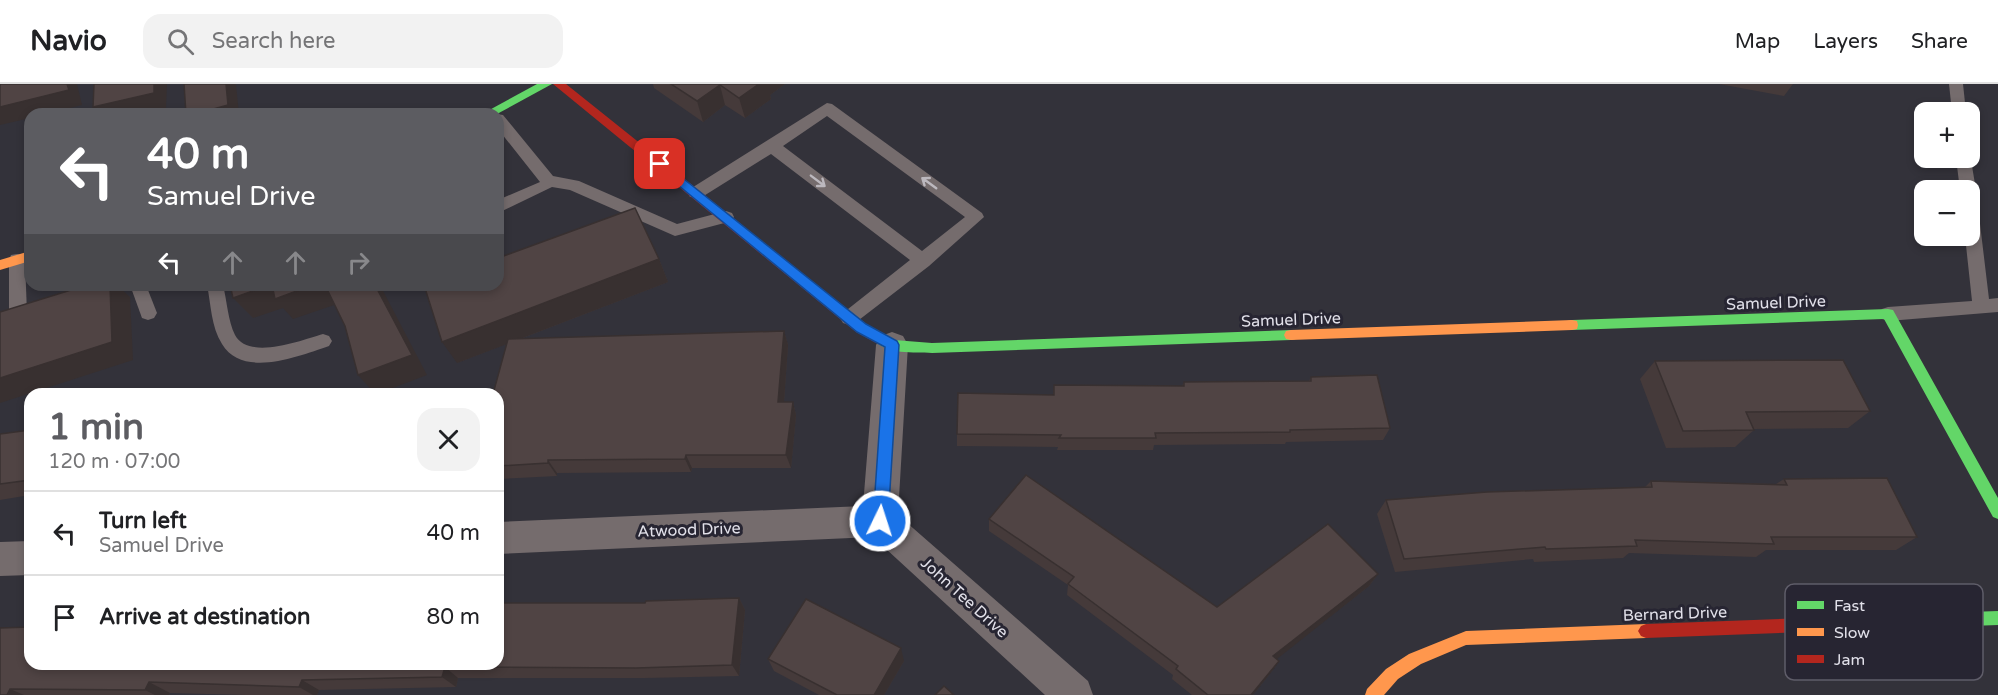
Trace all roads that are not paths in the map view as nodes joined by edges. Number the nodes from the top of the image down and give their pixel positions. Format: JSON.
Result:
{"nodes":[{"id":1,"x":546,"y":84,"type":"edge"},
{"id":2,"x":559,"y":84,"type":"edge"},
{"id":3,"x":1956,"y":84,"type":"edge"},
{"id":4,"x":1958,"y":102,"type":"edge"},
{"id":5,"x":504,"y":109,"type":"edge"},
{"id":6,"x":504,"y":128,"type":"edge"},
{"id":7,"x":772,"y":146,"type":"junction"},
{"id":8,"x":548,"y":181,"type":"junction"},
{"id":9,"x":696,"y":193,"type":"junction"},
{"id":10,"x":504,"y":204,"type":"edge"},
{"id":11,"x":726,"y":217,"type":"junction"},
{"id":12,"x":1978,"y":246,"type":"edge"},
{"id":13,"x":16,"y":260,"type":"edge"},
{"id":14,"x":923,"y":261,"type":"junction"},
{"id":15,"x":140,"y":291,"type":"edge"},
{"id":16,"x":216,"y":291,"type":"edge"},
{"id":17,"x":1989,"y":305,"type":"edge"},
{"id":18,"x":39,"y":307,"type":"edge"},
{"id":19,"x":148,"y":313,"type":"dead end"},
{"id":20,"x":18,"y":314,"type":"junction"},
{"id":21,"x":1887,"y":314,"type":"junction"},
{"id":22,"x":849,"y":318,"type":"junction"},
{"id":23,"x":0,"y":320,"type":"edge"},
{"id":24,"x":322,"y":341,"type":"dead end"},
{"id":25,"x":892,"y":345,"type":"junction"},
{"id":26,"x":1998,"y":512,"type":"edge"},
{"id":27,"x":880,"y":521,"type":"junction"},
{"id":28,"x":504,"y":538,"type":"edge"},
{"id":29,"x":24,"y":558,"type":"edge"},
{"id":30,"x":0,"y":559,"type":"edge"},
{"id":31,"x":1998,"y":618,"type":"edge"},
{"id":32,"x":1983,"y":619,"type":"edge"},
{"id":33,"x":1785,"y":626,"type":"edge"},
{"id":34,"x":1074,"y":695,"type":"edge"},
{"id":35,"x":1373,"y":695,"type":"edge"}],
"edges":[{"from":1,"to":5,"type":"street"},
{"from":2,"to":9,"type":"street","name":"Samuel Drive"},
{"from":3,"to":4,"type":"lane"},
{"from":6,"to":8,"type":"lane"},
{"from":7,"to":9,"type":"lane"},
{"from":7,"to":14,"type":"lane","one_way":true},
{"from":14,"to":7,"type":"lane","one_way":true},
{"from":8,"to":10,"type":"lane"},
{"from":8,"to":11,"type":"lane"},
{"from":9,"to":11,"type":"street","name":"Samuel Drive"},
{"from":11,"to":22,"type":"street","name":"Samuel Drive"},
{"from":12,"to":17,"type":"lane"},
{"from":13,"to":20,"type":"lane"},
{"from":14,"to":22,"type":"lane"},
{"from":15,"to":19,"type":"lane"},
{"from":16,"to":24,"type":"lane"},
{"from":17,"to":21,"type":"lane"},
{"from":18,"to":20,"type":"lane"},
{"from":20,"to":23,"type":"lane"},
{"from":21,"to":25,"type":"street","name":"Samuel Drive"},
{"from":21,"to":26,"type":"street"},
{"from":22,"to":25,"type":"street","name":"Samuel Drive"},
{"from":25,"to":27,"type":"street"},
{"from":27,"to":28,"type":"street","name":"Atwood Drive"},
{"from":27,"to":34,"type":"street","name":"John Tee Drive"},
{"from":29,"to":30,"type":"street"},
{"from":31,"to":32,"type":"street","name":"Bernard Drive"},
{"from":33,"to":35,"type":"street","name":"Bernard Drive"}]}
